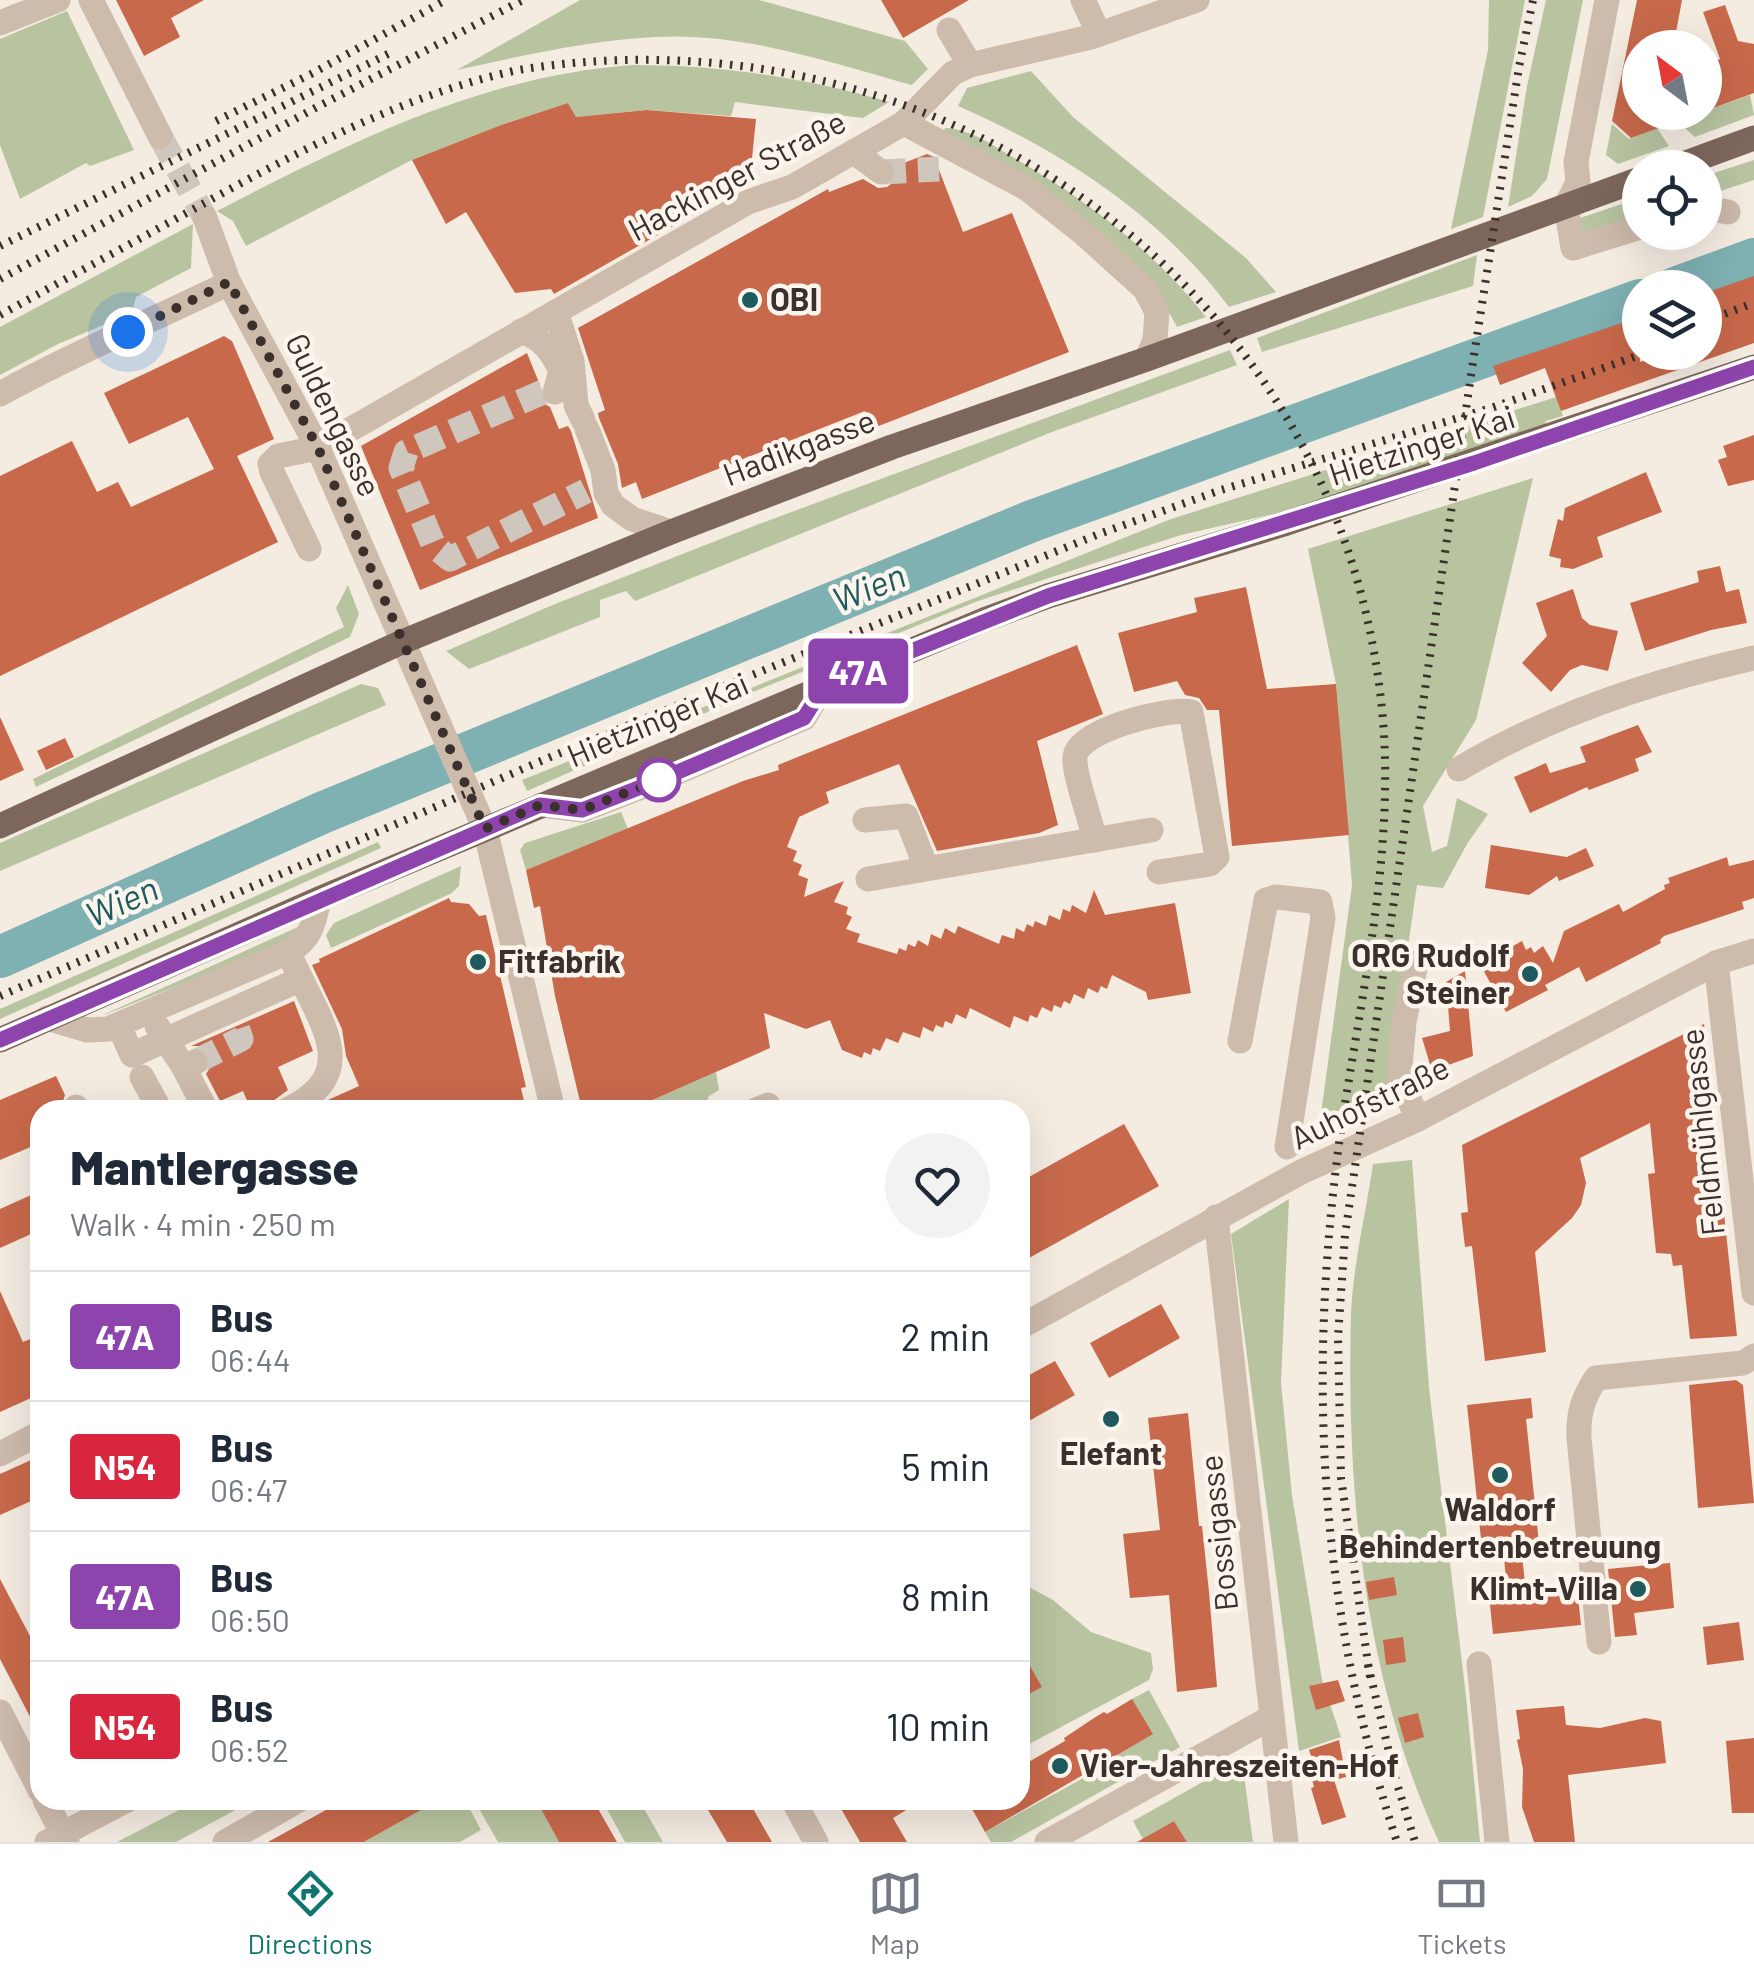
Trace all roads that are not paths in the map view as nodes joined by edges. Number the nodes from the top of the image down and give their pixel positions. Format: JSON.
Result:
{"nodes":[{"id":1,"x":58,"y":0,"type":"edge"},
{"id":2,"x":91,"y":0,"type":"edge"},
{"id":3,"x":1084,"y":0,"type":"edge"},
{"id":4,"x":1197,"y":0,"type":"edge"},
{"id":5,"x":1607,"y":0,"type":"edge"},
{"id":6,"x":0,"y":23,"type":"edge"},
{"id":7,"x":949,"y":30,"type":"dead end"},
{"id":8,"x":1099,"y":34,"type":"junction"},
{"id":9,"x":970,"y":65,"type":"junction"},
{"id":10,"x":904,"y":123,"type":"junction"},
{"id":11,"x":160,"y":136,"type":"tunnel mouth"},
{"id":12,"x":1754,"y":138,"type":"edge"},
{"id":13,"x":1721,"y":150,"type":"edge"},
{"id":14,"x":854,"y":152,"type":"junction"},
{"id":15,"x":963,"y":155,"type":"junction"},
{"id":16,"x":938,"y":170,"type":"tunnel mouth"},
{"id":17,"x":881,"y":172,"type":"tunnel mouth"},
{"id":18,"x":1622,"y":186,"type":"edge"},
{"id":19,"x":1566,"y":206,"type":"junction"},
{"id":20,"x":205,"y":218,"type":"tunnel mouth"},
{"id":21,"x":1622,"y":233,"type":"edge"},
{"id":22,"x":229,"y":282,"type":"junction"},
{"id":23,"x":556,"y":312,"type":"junction"},
{"id":24,"x":521,"y":331,"type":"junction"},
{"id":25,"x":1147,"y":360,"type":"junction"},
{"id":26,"x":1754,"y":368,"type":"edge"},
{"id":27,"x":0,"y":394,"type":"edge"},
{"id":28,"x":569,"y":408,"type":"junction"},
{"id":29,"x":318,"y":448,"type":"junction"},
{"id":30,"x":604,"y":470,"type":"junction"},
{"id":31,"x":586,"y":491,"type":"tunnel mouth"},
{"id":32,"x":671,"y":532,"type":"junction"},
{"id":33,"x":309,"y":549,"type":"dead end"},
{"id":34,"x":402,"y":642,"type":"junction"},
{"id":35,"x":1754,"y":658,"type":"edge"},
{"id":36,"x":1459,"y":769,"type":"dead end"},
{"id":37,"x":865,"y":820,"type":"dead end"},
{"id":38,"x":0,"y":826,"type":"edge"},
{"id":39,"x":485,"y":829,"type":"junction"},
{"id":40,"x":1151,"y":830,"type":"dead end"},
{"id":41,"x":1096,"y":840,"type":"junction"},
{"id":42,"x":926,"y":867,"type":"junction"},
{"id":43,"x":1159,"y":872,"type":"dead end"},
{"id":44,"x":868,"y":879,"type":"dead end"},
{"id":45,"x":319,"y":899,"type":"junction"},
{"id":46,"x":1754,"y":951,"type":"edge"},
{"id":47,"x":288,"y":952,"type":"junction"},
{"id":48,"x":1416,"y":963,"type":"dead end"},
{"id":49,"x":1716,"y":963,"type":"junction"},
{"id":50,"x":301,"y":979,"type":"junction"},
{"id":51,"x":148,"y":1013,"type":"junction"},
{"id":52,"x":47,"y":1018,"type":"junction"},
{"id":53,"x":119,"y":1026,"type":"junction"},
{"id":54,"x":164,"y":1038,"type":"junction"},
{"id":55,"x":0,"y":1040,"type":"edge"},
{"id":56,"x":1240,"y":1041,"type":"dead end"},
{"id":57,"x":142,"y":1078,"type":"dead end"},
{"id":58,"x":154,"y":1100,"type":"edge"},
{"id":59,"x":202,"y":1100,"type":"edge"},
{"id":60,"x":305,"y":1100,"type":"edge"},
{"id":61,"x":551,"y":1100,"type":"edge"},
{"id":62,"x":1418,"y":1118,"type":"junction"},
{"id":63,"x":1287,"y":1147,"type":"dead end"},
{"id":64,"x":1216,"y":1217,"type":"junction"},
{"id":65,"x":1754,"y":1293,"type":"edge"},
{"id":66,"x":1030,"y":1321,"type":"edge"},
{"id":67,"x":1754,"y":1356,"type":"edge"},
{"id":68,"x":30,"y":1438,"type":"edge"},
{"id":69,"x":0,"y":1454,"type":"edge"},
{"id":70,"x":1599,"y":1642,"type":"dead end"},
{"id":71,"x":1479,"y":1664,"type":"dead end"},
{"id":72,"x":0,"y":1712,"type":"edge"},
{"id":73,"x":1272,"y":1717,"type":"junction"},
{"id":74,"x":30,"y":1770,"type":"edge"},
{"id":75,"x":49,"y":1810,"type":"edge"},
{"id":76,"x":110,"y":1810,"type":"edge"},
{"id":77,"x":281,"y":1810,"type":"edge"},
{"id":78,"x":798,"y":1810,"type":"edge"},
{"id":79,"x":59,"y":1839,"type":"edge"},
{"id":80,"x":225,"y":1842,"type":"edge"},
{"id":81,"x":816,"y":1842,"type":"edge"},
{"id":82,"x":1047,"y":1842,"type":"edge"},
{"id":83,"x":1286,"y":1842,"type":"edge"},
{"id":84,"x":1497,"y":1842,"type":"edge"}],
"edges":[{"from":1,"to":6,"type":"street"},
{"from":2,"to":11,"type":"street"},
{"from":3,"to":8,"type":"street"},
{"from":4,"to":8,"type":"street","name":"Hackinger Straße"},
{"from":5,"to":19,"type":"street"},
{"from":7,"to":9,"type":"street"},
{"from":8,"to":9,"type":"street","name":"Hackinger Straße"},
{"from":9,"to":10,"type":"street","name":"Hackinger Straße"},
{"from":10,"to":14,"type":"street","name":"Hackinger Straße"},
{"from":10,"to":15,"type":"street"},
{"from":12,"to":13,"type":"main road"},
{"from":14,"to":17,"type":"street"},
{"from":14,"to":23,"type":"street","name":"Hackinger Straße"},
{"from":15,"to":16,"type":"street"},
{"from":15,"to":25,"type":"street"},
{"from":18,"to":19,"type":"main road","name":"Hadikgasse"},
{"from":19,"to":21,"type":"street"},
{"from":19,"to":25,"type":"main road","name":"Hadikgasse"},
{"from":20,"to":22,"type":"street","name":"Guldengasse"},
{"from":22,"to":27,"type":"street"},
{"from":22,"to":29,"type":"street","name":"Guldengasse"},
{"from":23,"to":24,"type":"street","name":"Hackinger Straße"},
{"from":23,"to":28,"type":"street"},
{"from":24,"to":28,"type":"street"},
{"from":24,"to":29,"type":"street","name":"Hackinger Straße"},
{"from":25,"to":32,"type":"main road","name":"Hadikgasse"},
{"from":26,"to":39,"type":"main road","name":"Hietzinger Kai"},
{"from":28,"to":30,"type":"street"},
{"from":29,"to":33,"type":"street","name":"Hackinger Straße"},
{"from":29,"to":34,"type":"street","name":"Guldengasse"},
{"from":30,"to":31,"type":"street"},
{"from":30,"to":32,"type":"street"},
{"from":32,"to":34,"type":"main road","name":"Hadikgasse"},
{"from":34,"to":38,"type":"main road","name":"Hadikgasse"},
{"from":34,"to":39,"type":"street","name":"Guldengasse"},
{"from":35,"to":36,"type":"street"},
{"from":37,"to":42,"type":"street"},
{"from":39,"to":45,"type":"main road","name":"Hietzinger Kai"},
{"from":39,"to":61,"type":"street","name":"Guldengasse"},
{"from":40,"to":41,"type":"street"},
{"from":41,"to":42,"type":"street"},
{"from":41,"to":43,"type":"street"},
{"from":42,"to":44,"type":"street"},
{"from":45,"to":47,"type":"street"},
{"from":45,"to":52,"type":"main road","name":"Hietzinger Kai"},
{"from":46,"to":49,"type":"street","name":"Auhofstraße"},
{"from":47,"to":50,"type":"street"},
{"from":47,"to":51,"type":"street"},
{"from":48,"to":62,"type":"street"},
{"from":49,"to":62,"type":"street","name":"Auhofstraße"},
{"from":49,"to":65,"type":"street","name":"Feldmühlgasse"},
{"from":50,"to":54,"type":"street"},
{"from":50,"to":60,"type":"street"},
{"from":51,"to":53,"type":"street"},
{"from":51,"to":54,"type":"street"},
{"from":52,"to":53,"type":"street"},
{"from":52,"to":55,"type":"main road","name":"Hietzinger Kai"},
{"from":53,"to":54,"type":"street"},
{"from":54,"to":59,"type":"street"},
{"from":56,"to":63,"type":"street"},
{"from":57,"to":58,"type":"street"},
{"from":62,"to":64,"type":"street","name":"Auhofstraße"},
{"from":64,"to":66,"type":"street","name":"Auhofstraße"},
{"from":64,"to":73,"type":"street","name":"Bossigasse"},
{"from":67,"to":70,"type":"street"},
{"from":68,"to":69,"type":"street"},
{"from":71,"to":84,"type":"street"},
{"from":72,"to":74,"type":"street"},
{"from":73,"to":82,"type":"street"},
{"from":73,"to":83,"type":"street","name":"Bossigasse"},
{"from":75,"to":79,"type":"street"},
{"from":76,"to":79,"type":"street"},
{"from":77,"to":80,"type":"street"},
{"from":78,"to":81,"type":"street"}]}
